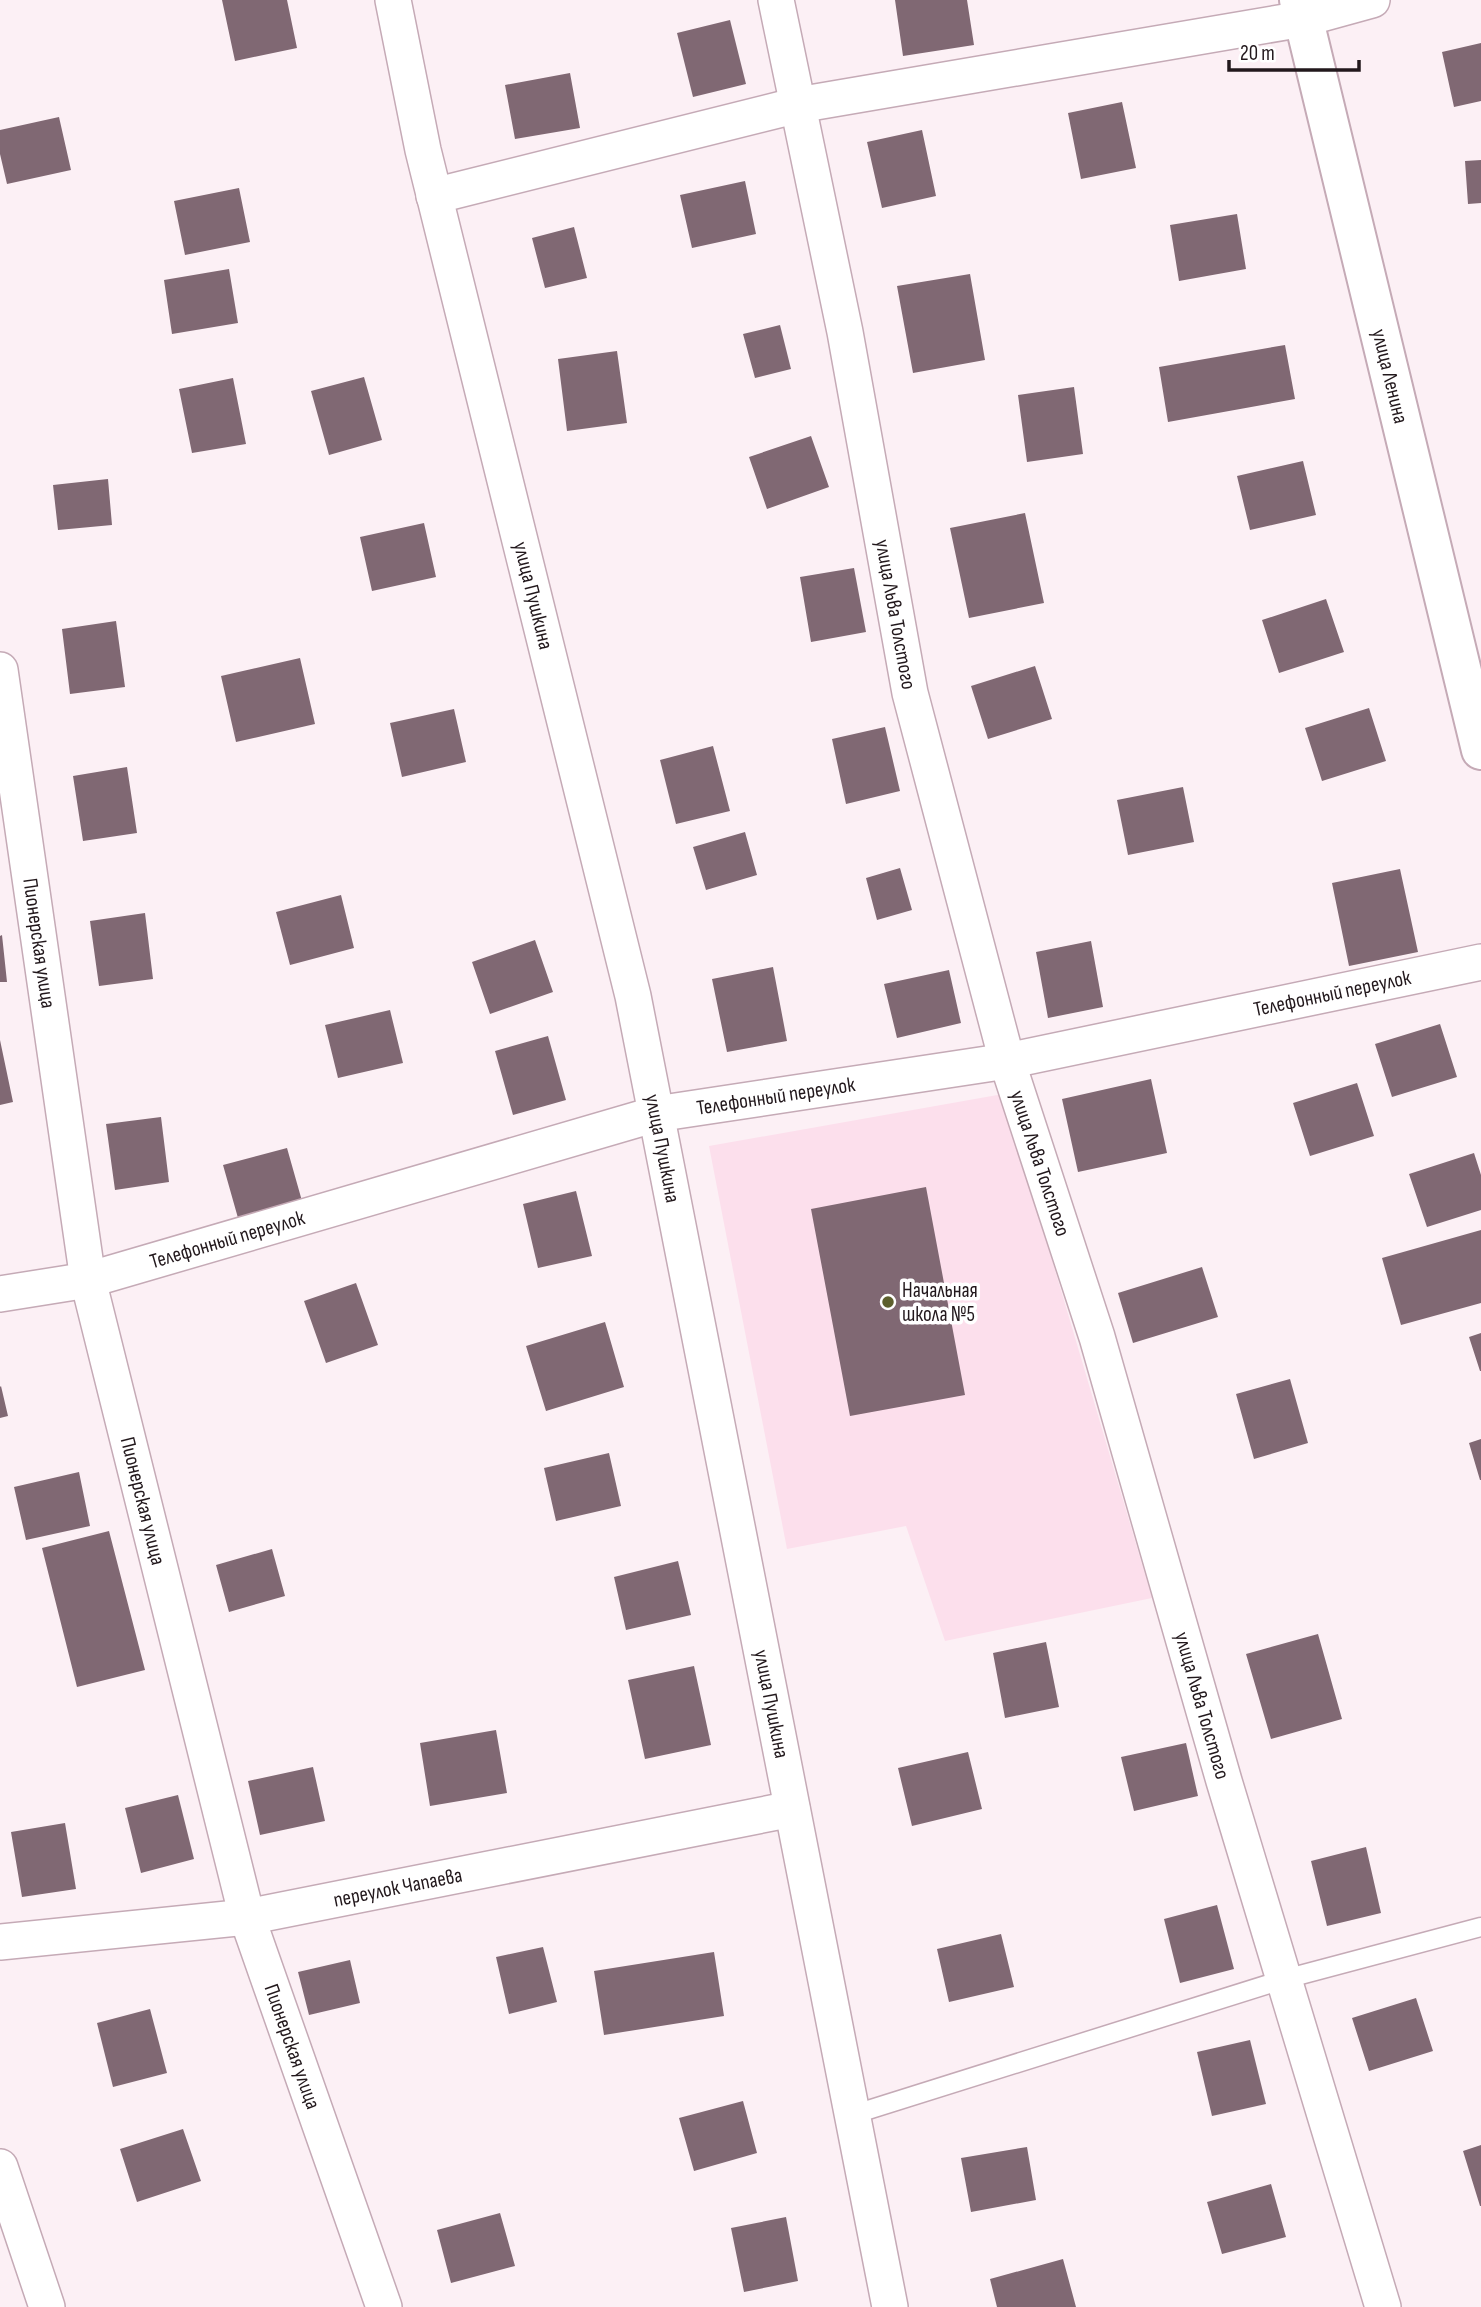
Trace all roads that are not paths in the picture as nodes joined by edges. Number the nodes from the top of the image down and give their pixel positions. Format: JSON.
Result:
{"nodes":[{"id":1,"x":393,"y":0,"type":"edge"},
{"id":2,"x":776,"y":0,"type":"edge"},
{"id":3,"x":1372,"y":0,"type":"edge"},
{"id":4,"x":1301,"y":10,"type":"edge"},
{"id":5,"x":798,"y":105,"type":"junction"},
{"id":6,"x":434,"y":196,"type":"junction"},
{"id":7,"x":0,"y":670,"type":"edge"},
{"id":8,"x":1481,"y":750,"type":"edge"},
{"id":9,"x":1481,"y":962,"type":"edge"},
{"id":10,"x":1007,"y":1061,"type":"junction"},
{"id":11,"x":656,"y":1114,"type":"junction"},
{"id":12,"x":88,"y":1280,"type":"junction"},
{"id":13,"x":0,"y":1294,"type":"edge"},
{"id":14,"x":792,"y":1809,"type":"junction"},
{"id":15,"x":247,"y":1917,"type":"junction"},
{"id":16,"x":1481,"y":1927,"type":"edge"},
{"id":17,"x":0,"y":1942,"type":"edge"},
{"id":18,"x":1285,"y":1979,"type":"junction"},
{"id":19,"x":852,"y":2115,"type":"junction"},
{"id":20,"x":0,"y":2167,"type":"edge"},
{"id":21,"x":47,"y":2307,"type":"edge"},
{"id":22,"x":384,"y":2307,"type":"edge"},
{"id":23,"x":890,"y":2307,"type":"edge"},
{"id":24,"x":1382,"y":2307,"type":"edge"}],
"edges":[{"from":1,"to":6,"type":"street","name":"улица Пушкина"},
{"from":2,"to":5,"type":"street","name":"улица Льва Толстого"},
{"from":3,"to":4,"type":"street"},
{"from":4,"to":5,"type":"street"},
{"from":4,"to":8,"type":"street","name":"улица Ленина"},
{"from":5,"to":6,"type":"street"},
{"from":5,"to":10,"type":"street","name":"улица Льва Толстого"},
{"from":6,"to":11,"type":"street","name":"улица Пушкина"},
{"from":7,"to":12,"type":"street","name":"Пионерская улица"},
{"from":9,"to":10,"type":"street","name":"Телефонный переулок"},
{"from":10,"to":11,"type":"street","name":"Телефонный переулок"},
{"from":10,"to":18,"type":"street","name":"улица Льва Толстого"},
{"from":11,"to":12,"type":"street","name":"Телефонный переулок"},
{"from":11,"to":14,"type":"street","name":"улица Пушкина"},
{"from":12,"to":13,"type":"street","name":"Телефонный переулок"},
{"from":12,"to":15,"type":"street","name":"Пионерская улица"},
{"from":14,"to":15,"type":"street","name":"переулок Чапаева"},
{"from":14,"to":19,"type":"street","name":"улица Пушкина"},
{"from":15,"to":17,"type":"street","name":"переулок Чапаева"},
{"from":15,"to":22,"type":"street","name":"Пионерская улица"},
{"from":16,"to":18,"type":"lane"},
{"from":18,"to":19,"type":"lane"},
{"from":18,"to":24,"type":"street","name":"улица Льва Толстого"},
{"from":19,"to":23,"type":"street","name":"улица Пушкина"},
{"from":20,"to":21,"type":"street"}]}
